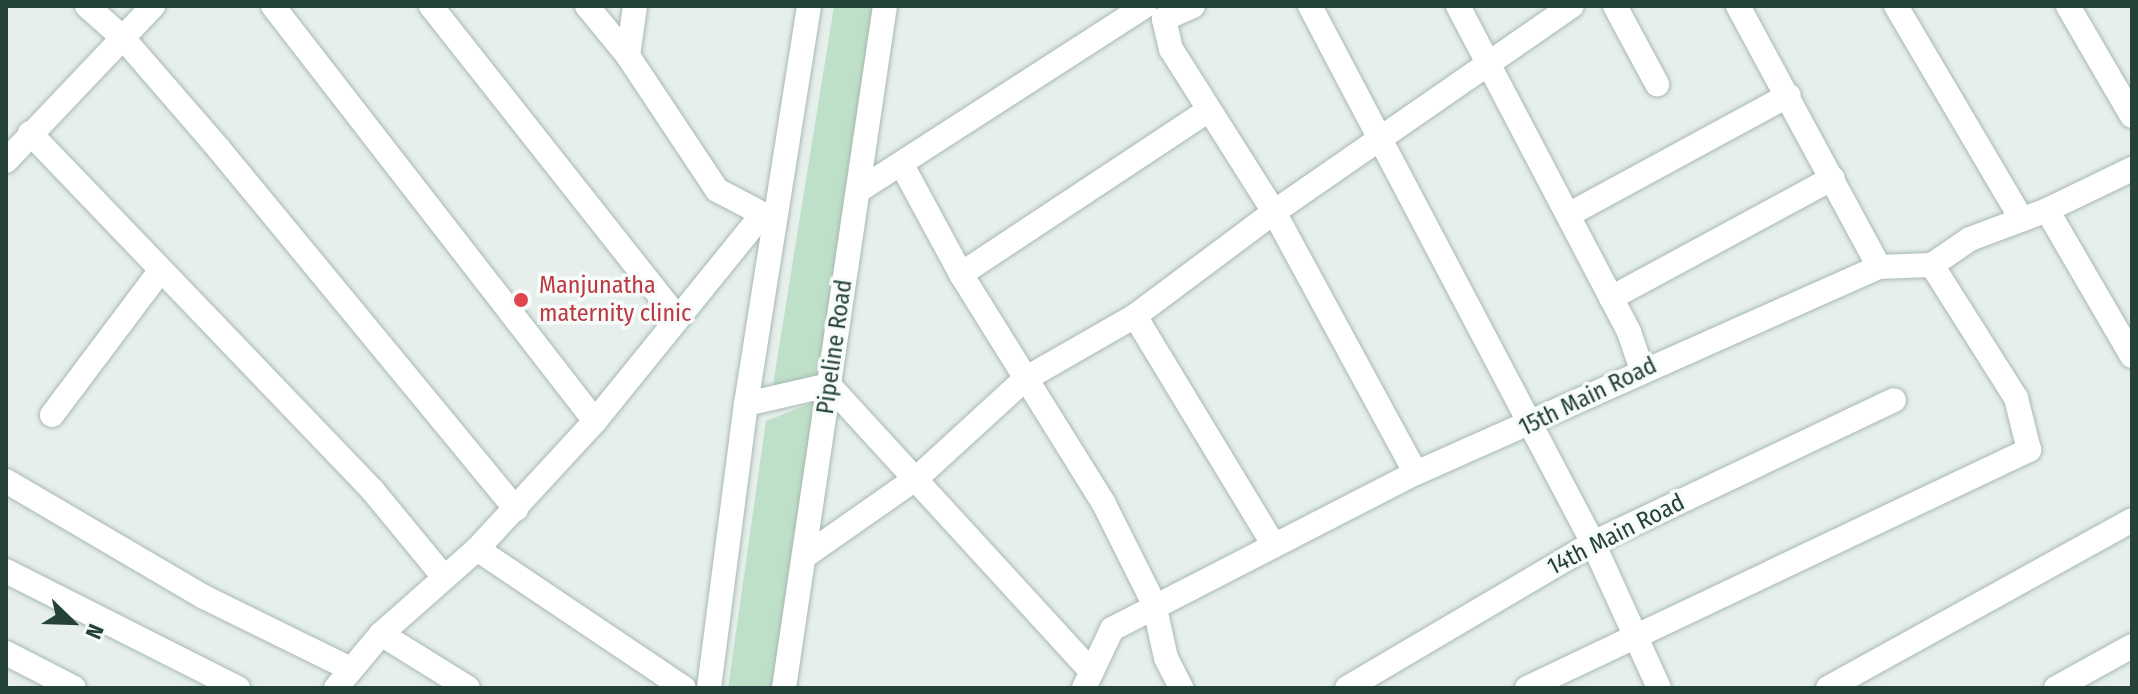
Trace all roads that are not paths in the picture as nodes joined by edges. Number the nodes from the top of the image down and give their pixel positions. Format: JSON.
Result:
{"nodes":[{"id":1,"x":87,"y":6,"type":"edge"},
{"id":2,"x":153,"y":6,"type":"edge"},
{"id":3,"x":273,"y":6,"type":"edge"},
{"id":4,"x":431,"y":6,"type":"edge"},
{"id":5,"x":587,"y":6,"type":"edge"},
{"id":6,"x":635,"y":6,"type":"edge"},
{"id":7,"x":809,"y":6,"type":"edge"},
{"id":8,"x":885,"y":6,"type":"edge"},
{"id":9,"x":1193,"y":6,"type":"edge"},
{"id":10,"x":1310,"y":6,"type":"edge"},
{"id":11,"x":1458,"y":6,"type":"edge"},
{"id":12,"x":1572,"y":6,"type":"edge"},
{"id":13,"x":1615,"y":6,"type":"edge"},
{"id":14,"x":1738,"y":6,"type":"edge"},
{"id":15,"x":1896,"y":6,"type":"edge"},
{"id":16,"x":2068,"y":6,"type":"edge"},
{"id":17,"x":1153,"y":10,"type":"edge"},
{"id":18,"x":123,"y":38,"type":"junction"},
{"id":19,"x":628,"y":56,"type":"junction"},
{"id":20,"x":1490,"y":65,"type":"junction"},
{"id":21,"x":1657,"y":84,"type":"dead end"},
{"id":22,"x":1789,"y":95,"type":"junction"},
{"id":23,"x":1207,"y":111,"type":"junction"},
{"id":24,"x":2132,"y":116,"type":"edge"},
{"id":25,"x":30,"y":133,"type":"junction"},
{"id":26,"x":1383,"y":137,"type":"junction"},
{"id":27,"x":6,"y":161,"type":"edge"},
{"id":28,"x":902,"y":165,"type":"junction"},
{"id":29,"x":2132,"y":169,"type":"edge"},
{"id":30,"x":1833,"y":178,"type":"junction"},
{"id":31,"x":858,"y":191,"type":"junction"},
{"id":32,"x":2047,"y":210,"type":"junction"},
{"id":33,"x":1274,"y":212,"type":"junction"},
{"id":34,"x":1568,"y":215,"type":"junction"},
{"id":35,"x":767,"y":218,"type":"junction"},
{"id":36,"x":2022,"y":220,"type":"junction"},
{"id":37,"x":1932,"y":265,"type":"junction"},
{"id":38,"x":1879,"y":267,"type":"junction"},
{"id":39,"x":160,"y":271,"type":"junction"},
{"id":40,"x":961,"y":274,"type":"junction"},
{"id":41,"x":1611,"y":298,"type":"junction"},
{"id":42,"x":1135,"y":316,"type":"junction"},
{"id":43,"x":677,"y":318,"type":"junction"},
{"id":44,"x":2132,"y":356,"type":"edge"},
{"id":45,"x":1642,"y":370,"type":"junction"},
{"id":46,"x":1025,"y":379,"type":"junction"},
{"id":47,"x":829,"y":385,"type":"junction"},
{"id":48,"x":1894,"y":400,"type":"dead end"},
{"id":49,"x":746,"y":404,"type":"junction"},
{"id":50,"x":52,"y":415,"type":"dead end"},
{"id":51,"x":595,"y":421,"type":"junction"},
{"id":52,"x":1529,"y":421,"type":"junction"},
{"id":53,"x":1416,"y":473,"type":"junction"},
{"id":54,"x":918,"y":477,"type":"junction"},
{"id":55,"x":6,"y":481,"type":"edge"},
{"id":56,"x":516,"y":509,"type":"junction"},
{"id":57,"x":2132,"y":520,"type":"edge"},
{"id":58,"x":1593,"y":543,"type":"junction"},
{"id":59,"x":1273,"y":544,"type":"junction"},
{"id":60,"x":477,"y":549,"type":"junction"},
{"id":61,"x":808,"y":554,"type":"junction"},
{"id":62,"x":6,"y":571,"type":"edge"},
{"id":63,"x":444,"y":577,"type":"junction"},
{"id":64,"x":1154,"y":604,"type":"junction"},
{"id":65,"x":381,"y":634,"type":"junction"},
{"id":66,"x":1635,"y":638,"type":"junction"},
{"id":67,"x":2132,"y":646,"type":"edge"},
{"id":68,"x":6,"y":653,"type":"edge"},
{"id":69,"x":342,"y":678,"type":"edge"},
{"id":70,"x":1088,"y":680,"type":"edge"},
{"id":71,"x":74,"y":688,"type":"edge"},
{"id":72,"x":238,"y":688,"type":"edge"},
{"id":73,"x":468,"y":688,"type":"edge"},
{"id":74,"x":684,"y":688,"type":"edge"},
{"id":75,"x":709,"y":688,"type":"edge"},
{"id":76,"x":784,"y":688,"type":"edge"},
{"id":77,"x":1181,"y":688,"type":"edge"},
{"id":78,"x":1347,"y":688,"type":"edge"},
{"id":79,"x":1527,"y":688,"type":"edge"},
{"id":80,"x":1659,"y":688,"type":"edge"},
{"id":81,"x":1828,"y":688,"type":"edge"},
{"id":82,"x":2056,"y":688,"type":"edge"}],
"edges":[{"from":1,"to":18,"type":"street"},
{"from":2,"to":18,"type":"street"},
{"from":3,"to":51,"type":"street"},
{"from":4,"to":43,"type":"street"},
{"from":5,"to":19,"type":"street"},
{"from":6,"to":19,"type":"street"},
{"from":7,"to":35,"type":"street"},
{"from":8,"to":31,"type":"street","name":"Pipeline Road"},
{"from":9,"to":17,"type":"street"},
{"from":10,"to":26,"type":"street"},
{"from":11,"to":20,"type":"street"},
{"from":12,"to":20,"type":"street"},
{"from":13,"to":21,"type":"street"},
{"from":14,"to":22,"type":"street"},
{"from":15,"to":36,"type":"street"},
{"from":16,"to":24,"type":"street"},
{"from":17,"to":23,"type":"street"},
{"from":17,"to":28,"type":"street"},
{"from":18,"to":25,"type":"street"},
{"from":18,"to":56,"type":"street"},
{"from":19,"to":35,"type":"street"},
{"from":20,"to":26,"type":"street"},
{"from":20,"to":34,"type":"street"},
{"from":22,"to":30,"type":"street"},
{"from":22,"to":34,"type":"street"},
{"from":23,"to":33,"type":"street"},
{"from":23,"to":40,"type":"street"},
{"from":25,"to":27,"type":"street"},
{"from":25,"to":39,"type":"street"},
{"from":26,"to":33,"type":"street"},
{"from":26,"to":52,"type":"street"},
{"from":28,"to":31,"type":"street"},
{"from":28,"to":40,"type":"street"},
{"from":29,"to":32,"type":"street"},
{"from":30,"to":38,"type":"street"},
{"from":30,"to":41,"type":"street"},
{"from":31,"to":47,"type":"street","name":"Pipeline Road"},
{"from":32,"to":36,"type":"street"},
{"from":32,"to":44,"type":"street"},
{"from":33,"to":42,"type":"street"},
{"from":33,"to":53,"type":"street"},
{"from":34,"to":41,"type":"street"},
{"from":35,"to":43,"type":"street"},
{"from":35,"to":49,"type":"street"},
{"from":36,"to":37,"type":"street"},
{"from":37,"to":38,"type":"street","name":"15th Main Road"},
{"from":37,"to":66,"type":"street"},
{"from":38,"to":45,"type":"street","name":"15th Main Road"},
{"from":39,"to":50,"type":"street"},
{"from":39,"to":63,"type":"street"},
{"from":40,"to":46,"type":"street"},
{"from":41,"to":45,"type":"street"},
{"from":42,"to":46,"type":"street"},
{"from":42,"to":59,"type":"street"},
{"from":43,"to":51,"type":"street"},
{"from":45,"to":52,"type":"street","name":"15th Main Road"},
{"from":46,"to":54,"type":"street"},
{"from":46,"to":64,"type":"street"},
{"from":47,"to":49,"type":"street"},
{"from":47,"to":54,"type":"street"},
{"from":47,"to":61,"type":"street","name":"Pipeline Road"},
{"from":48,"to":58,"type":"street","name":"14th Main Road"},
{"from":49,"to":75,"type":"street"},
{"from":51,"to":56,"type":"street"},
{"from":52,"to":53,"type":"street","name":"15th Main Road"},
{"from":52,"to":58,"type":"street"},
{"from":53,"to":59,"type":"street","name":"15th Main Road"},
{"from":54,"to":61,"type":"street"},
{"from":54,"to":70,"type":"street"},
{"from":55,"to":69,"type":"street"},
{"from":56,"to":60,"type":"street"},
{"from":57,"to":81,"type":"street"},
{"from":58,"to":66,"type":"street"},
{"from":58,"to":78,"type":"street","name":"14th Main Road"},
{"from":59,"to":64,"type":"street","name":"15th Main Road"},
{"from":60,"to":63,"type":"street"},
{"from":60,"to":74,"type":"street"},
{"from":61,"to":76,"type":"street","name":"Pipeline Road"},
{"from":62,"to":72,"type":"street"},
{"from":63,"to":65,"type":"street"},
{"from":64,"to":70,"type":"street","name":"15th Main Road"},
{"from":64,"to":77,"type":"street"},
{"from":65,"to":69,"type":"street"},
{"from":65,"to":73,"type":"street"},
{"from":66,"to":79,"type":"street"},
{"from":66,"to":80,"type":"street"},
{"from":67,"to":82,"type":"street"},
{"from":68,"to":71,"type":"street"}]}
